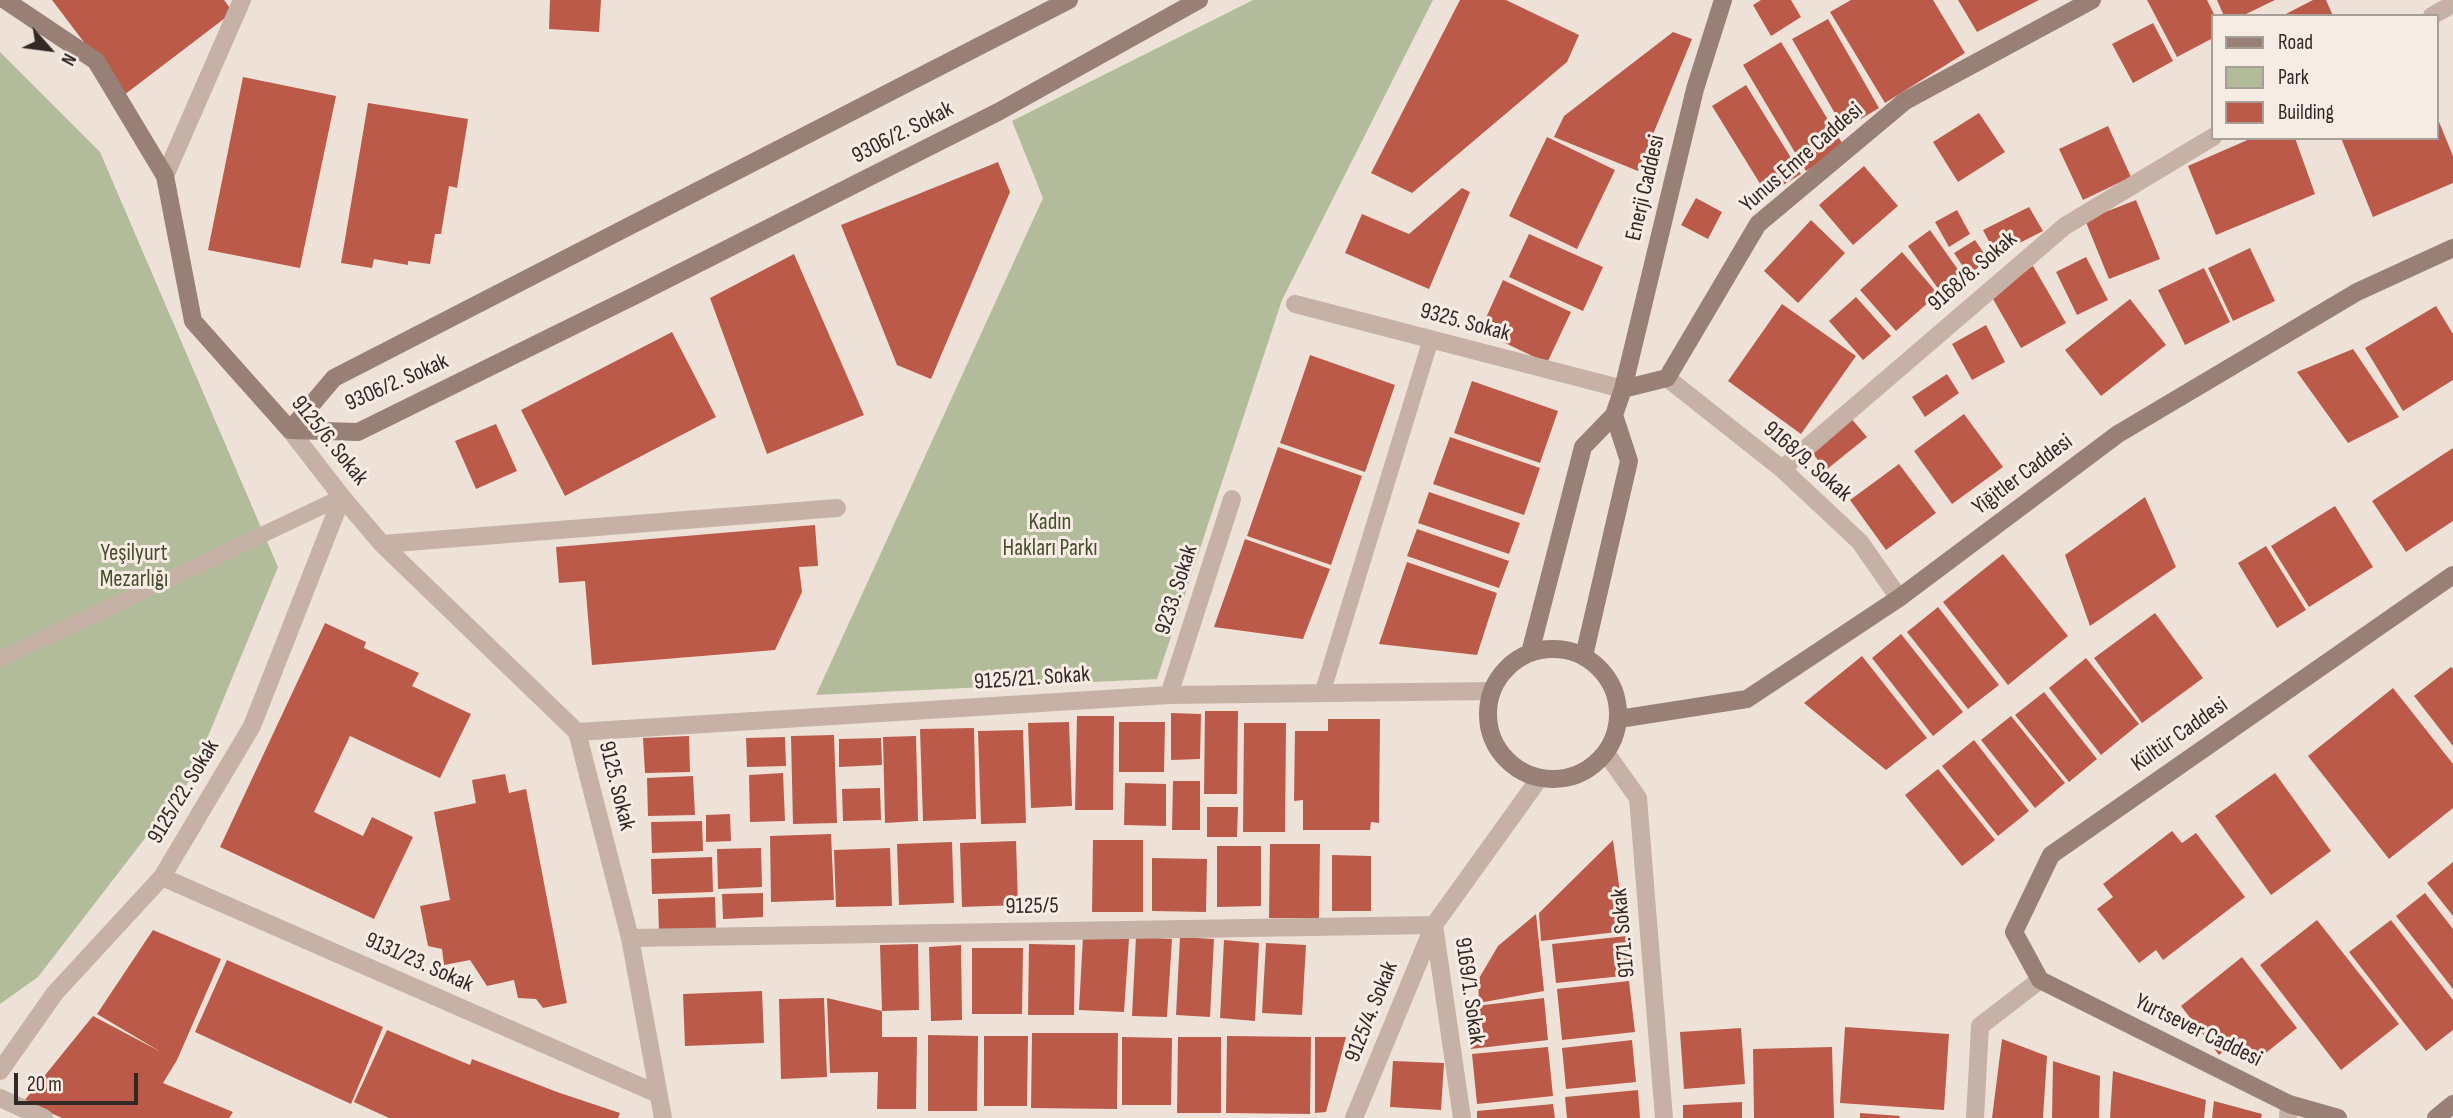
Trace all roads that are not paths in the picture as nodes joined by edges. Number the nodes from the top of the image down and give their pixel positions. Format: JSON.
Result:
{"nodes":[{"id":1,"x":5,"y":0,"type":"edge"},
{"id":2,"x":242,"y":0,"type":"edge"},
{"id":3,"x":1069,"y":0,"type":"edge"},
{"id":4,"x":1199,"y":0,"type":"edge"},
{"id":5,"x":1723,"y":0,"type":"edge"},
{"id":6,"x":2092,"y":0,"type":"edge"},
{"id":7,"x":2453,"y":4,"type":"edge"},
{"id":8,"x":2436,"y":14,"type":"edge"},
{"id":9,"x":2212,"y":138,"type":"edge"},
{"id":10,"x":165,"y":176,"type":"junction"},
{"id":11,"x":2453,"y":248,"type":"edge"},
{"id":12,"x":1295,"y":304,"type":"dead end"},
{"id":13,"x":1432,"y":339,"type":"junction"},
{"id":14,"x":1667,"y":378,"type":"junction"},
{"id":15,"x":1623,"y":389,"type":"junction"},
{"id":16,"x":1614,"y":415,"type":"junction"},
{"id":17,"x":290,"y":430,"type":"junction"},
{"id":18,"x":1782,"y":469,"type":"junction"},
{"id":19,"x":342,"y":497,"type":"junction"},
{"id":20,"x":1232,"y":499,"type":"dead end"},
{"id":21,"x":837,"y":508,"type":"dead end"},
{"id":22,"x":382,"y":544,"type":"junction"},
{"id":23,"x":2453,"y":575,"type":"edge"},
{"id":24,"x":1899,"y":598,"type":"junction"},
{"id":25,"x":1530,"y":653,"type":"junction"},
{"id":26,"x":1584,"y":656,"type":"junction"},
{"id":27,"x":0,"y":659,"type":"edge"},
{"id":28,"x":1492,"y":691,"type":"junction"},
{"id":29,"x":1322,"y":694,"type":"junction"},
{"id":30,"x":1168,"y":695,"type":"junction"},
{"id":31,"x":1619,"y":719,"type":"junction"},
{"id":32,"x":577,"y":732,"type":"junction"},
{"id":33,"x":1606,"y":753,"type":"junction"},
{"id":34,"x":1539,"y":779,"type":"junction"},
{"id":35,"x":162,"y":877,"type":"junction"},
{"id":36,"x":1434,"y":925,"type":"junction"},
{"id":37,"x":630,"y":939,"type":"junction"},
{"id":38,"x":2039,"y":980,"type":"junction"},
{"id":39,"x":7,"y":1051,"type":"edge"},
{"id":40,"x":0,"y":1071,"type":"edge"},
{"id":41,"x":657,"y":1094,"type":"junction"},
{"id":42,"x":0,"y":1098,"type":"edge"},
{"id":43,"x":2453,"y":1104,"type":"edge"},
{"id":44,"x":2288,"y":1111,"type":"edge"},
{"id":45,"x":44,"y":1118,"type":"edge"},
{"id":46,"x":663,"y":1118,"type":"edge"},
{"id":47,"x":1354,"y":1118,"type":"edge"},
{"id":48,"x":1462,"y":1118,"type":"edge"},
{"id":49,"x":1664,"y":1118,"type":"edge"},
{"id":50,"x":1975,"y":1118,"type":"edge"},
{"id":51,"x":2338,"y":1118,"type":"edge"},
{"id":52,"x":2436,"y":1118,"type":"edge"}],
"edges":[{"from":1,"to":10,"type":"main road","name":"9125/6. Sokak"},
{"from":2,"to":10,"type":"street"},
{"from":3,"to":17,"type":"main road","name":"9306/2. Sokak"},
{"from":4,"to":17,"type":"main road","name":"9306/2. Sokak"},
{"from":5,"to":15,"type":"main road","name":"Enerji Caddesi"},
{"from":6,"to":14,"type":"main road","name":"Yunus Emre Caddesi"},
{"from":7,"to":8,"type":"street"},
{"from":9,"to":18,"type":"street","name":"9168/8. Sokak"},
{"from":10,"to":17,"type":"main road","name":"9125/6. Sokak"},
{"from":11,"to":24,"type":"main road","name":"Yiğitler Caddesi"},
{"from":12,"to":13,"type":"street","name":"9325. Sokak"},
{"from":13,"to":15,"type":"street","name":"9325. Sokak"},
{"from":13,"to":29,"type":"lane"},
{"from":14,"to":15,"type":"main road"},
{"from":14,"to":18,"type":"street","name":"9168/9. Sokak"},
{"from":15,"to":16,"type":"main road"},
{"from":16,"to":25,"type":"main road"},
{"from":16,"to":26,"type":"main road"},
{"from":17,"to":19,"type":"street","name":"9125/6. Sokak"},
{"from":18,"to":24,"type":"street","name":"9168/9. Sokak"},
{"from":19,"to":22,"type":"street","name":"9125/6. Sokak"},
{"from":19,"to":27,"type":"lane"},
{"from":19,"to":35,"type":"street","name":"9125/22. Sokak"},
{"from":20,"to":30,"type":"street","name":"9233. Sokak"},
{"from":21,"to":22,"type":"street"},
{"from":22,"to":32,"type":"street","name":"9125. Sokak"},
{"from":23,"to":38,"type":"main road","name":"Kültür Caddesi"},
{"from":24,"to":31,"type":"main road","name":"Yiğitler Caddesi"},
{"from":25,"to":26,"type":"main road"},
{"from":25,"to":28,"type":"main road"},
{"from":26,"to":31,"type":"main road"},
{"from":28,"to":29,"type":"street","name":"9125/21. Sokak"},
{"from":28,"to":34,"type":"main road"},
{"from":29,"to":30,"type":"street","name":"9125/21. Sokak"},
{"from":30,"to":32,"type":"street","name":"9125/21. Sokak"},
{"from":31,"to":33,"type":"main road"},
{"from":32,"to":37,"type":"street","name":"9125. Sokak"},
{"from":33,"to":34,"type":"main road"},
{"from":33,"to":49,"type":"street","name":"9171. Sokak"},
{"from":34,"to":36,"type":"street","name":"9169/1. Sokak"},
{"from":35,"to":39,"type":"street","name":"9125/22. Sokak"},
{"from":35,"to":41,"type":"street","name":"9131/23. Sokak"},
{"from":36,"to":37,"type":"street","name":"9125/5"},
{"from":36,"to":47,"type":"street","name":"9125/4. Sokak"},
{"from":36,"to":48,"type":"street","name":"9169/1. Sokak"},
{"from":37,"to":41,"type":"street","name":"9125. Sokak"},
{"from":38,"to":44,"type":"main road","name":"Yurtsever Caddesi"},
{"from":38,"to":50,"type":"street"},
{"from":39,"to":40,"type":"street","name":"9125/22. Sokak"},
{"from":41,"to":46,"type":"street","name":"9125. Sokak"},
{"from":42,"to":45,"type":"street"},
{"from":43,"to":52,"type":"main road"},
{"from":44,"to":51,"type":"main road","name":"Yurtsever Caddesi"}]}
